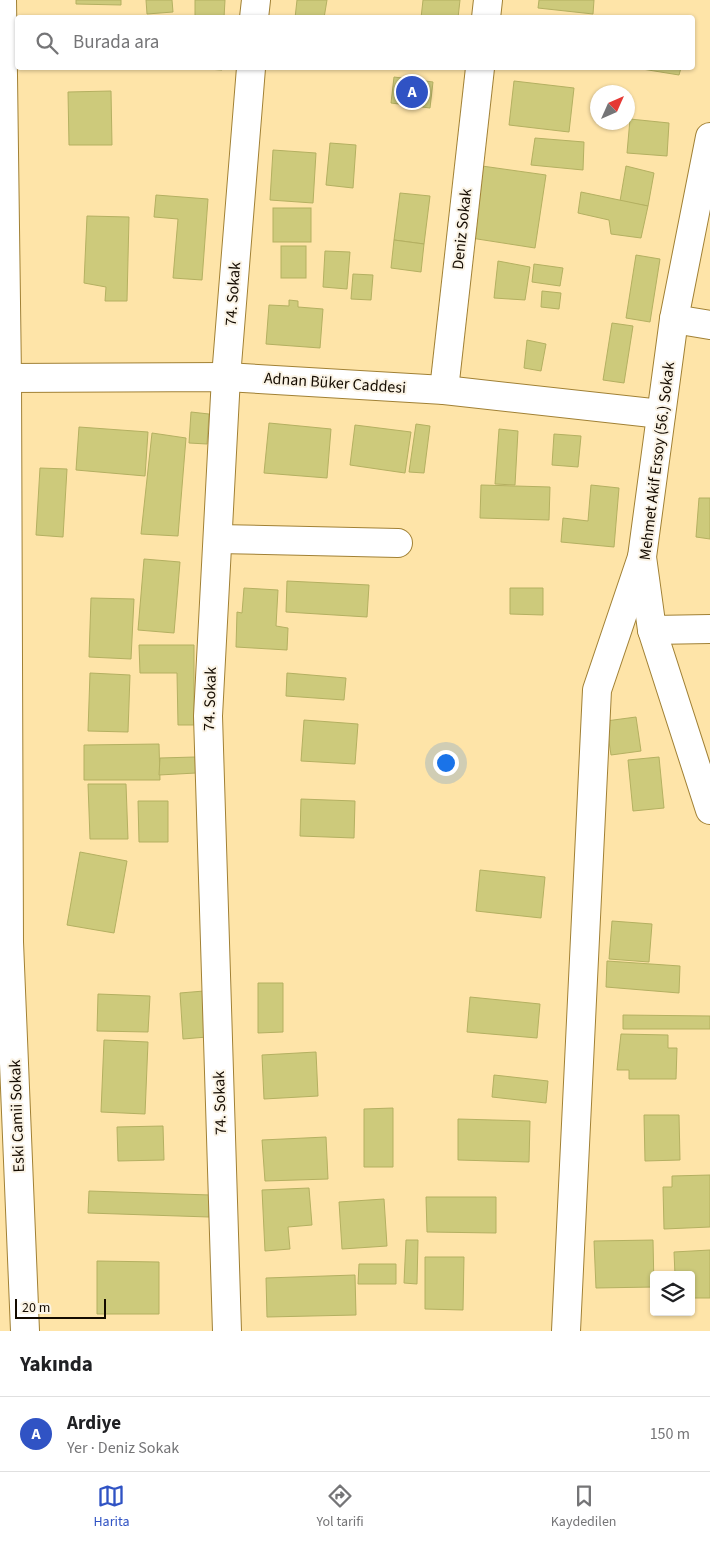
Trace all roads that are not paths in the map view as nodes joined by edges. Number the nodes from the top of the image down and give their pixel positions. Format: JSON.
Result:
{"nodes":[{"id":1,"x":2,"y":0,"type":"edge"},
{"id":2,"x":256,"y":0,"type":"edge"},
{"id":3,"x":488,"y":0,"type":"edge"},
{"id":4,"x":254,"y":15,"type":"edge"},
{"id":5,"x":486,"y":15,"type":"edge"},
{"id":6,"x":250,"y":70,"type":"edge"},
{"id":7,"x":480,"y":70,"type":"edge"},
{"id":8,"x":710,"y":137,"type":"edge"},
{"id":9,"x":674,"y":319,"type":"junction"},
{"id":10,"x":710,"y":325,"type":"edge"},
{"id":11,"x":226,"y":377,"type":"junction"},
{"id":12,"x":7,"y":378,"type":"junction"},
{"id":13,"x":444,"y":390,"type":"junction"},
{"id":14,"x":661,"y":414,"type":"junction"},
{"id":15,"x":218,"y":539,"type":"junction"},
{"id":16,"x":398,"y":543,"type":"dead end"},
{"id":17,"x":642,"y":557,"type":"junction"},
{"id":18,"x":710,"y":629,"type":"edge"},
{"id":19,"x":652,"y":630,"type":"junction"},
{"id":20,"x":710,"y":810,"type":"edge"},
{"id":21,"x":26,"y":1331,"type":"edge"},
{"id":22,"x":227,"y":1331,"type":"edge"},
{"id":23,"x":566,"y":1331,"type":"edge"}],
"edges":[{"from":1,"to":12,"type":"street","name":"Eski Camii Sokak"},
{"from":2,"to":4,"type":"street"},
{"from":3,"to":5,"type":"street"},
{"from":6,"to":11,"type":"street","name":"74. Sokak"},
{"from":7,"to":13,"type":"street","name":"Deniz Sokak"},
{"from":8,"to":9,"type":"street","name":"Mehmet Akif Ersoy (56.) Sokak"},
{"from":9,"to":10,"type":"street"},
{"from":9,"to":14,"type":"street","name":"Mehmet Akif Ersoy (56.) Sokak"},
{"from":11,"to":12,"type":"street","name":"Adnan Büker Caddesi"},
{"from":11,"to":13,"type":"street","name":"Adnan Büker Caddesi"},
{"from":11,"to":15,"type":"street","name":"74. Sokak"},
{"from":12,"to":21,"type":"street","name":"Eski Camii Sokak"},
{"from":13,"to":14,"type":"street","name":"Adnan Büker Caddesi"},
{"from":14,"to":17,"type":"street","name":"Mehmet Akif Ersoy (56.) Sokak"},
{"from":15,"to":16,"type":"street"},
{"from":15,"to":22,"type":"street","name":"74. Sokak"},
{"from":17,"to":19,"type":"street","name":"Mehmet Akif Ersoy (56.) Sokak"},
{"from":17,"to":23,"type":"street"},
{"from":18,"to":19,"type":"street"},
{"from":19,"to":20,"type":"street","name":"Mehmet Akif Ersoy (56.) Sokak"}]}
